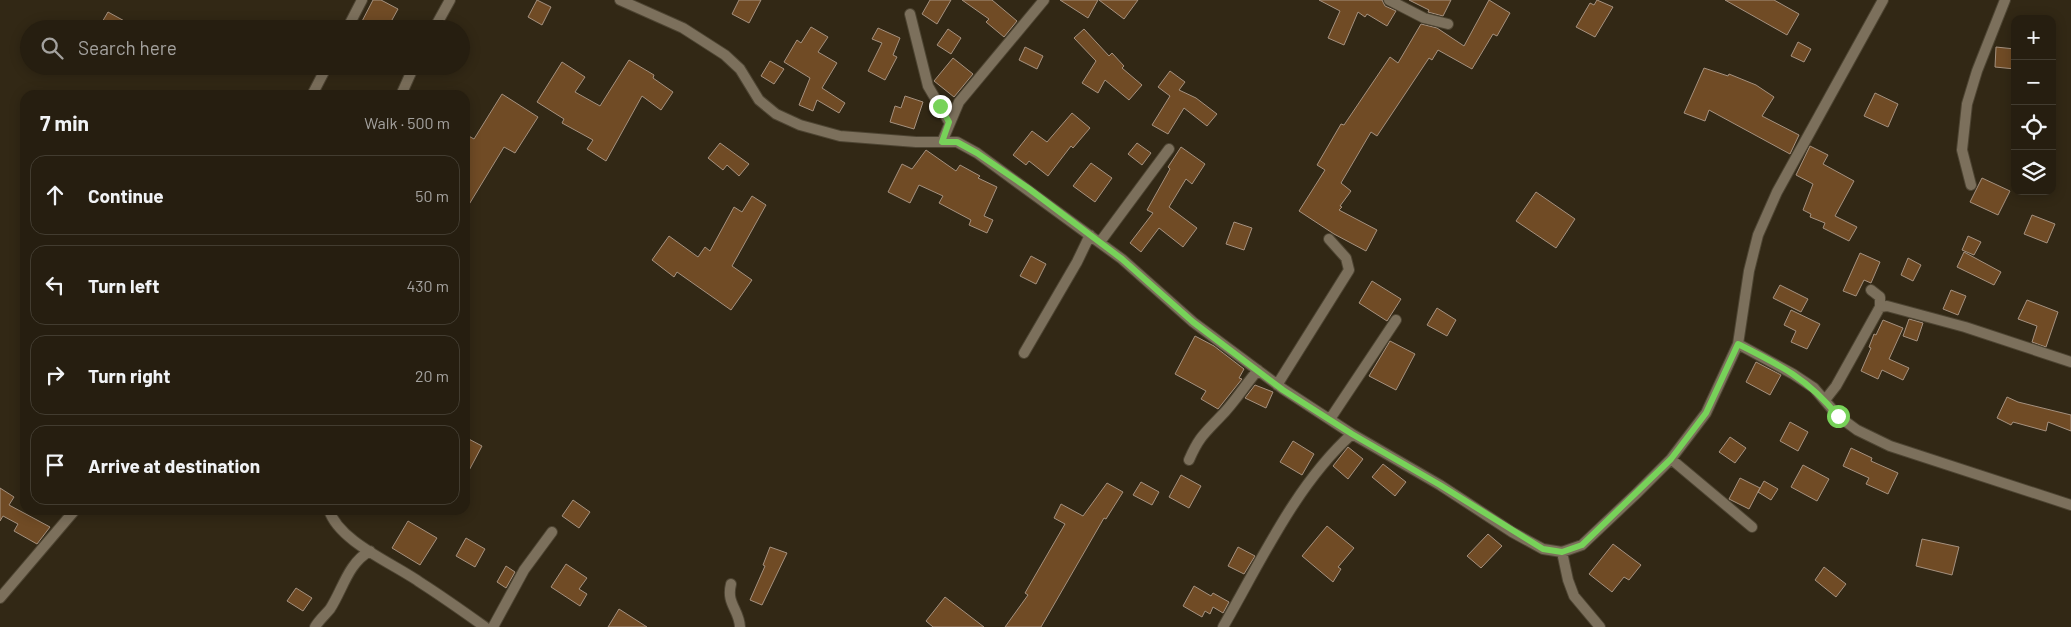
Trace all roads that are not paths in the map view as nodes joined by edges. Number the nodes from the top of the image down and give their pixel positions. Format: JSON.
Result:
{"nodes":[{"id":1,"x":362,"y":0,"type":"edge"},
{"id":2,"x":450,"y":0,"type":"edge"},
{"id":3,"x":620,"y":0,"type":"edge"},
{"id":4,"x":1044,"y":0,"type":"edge"},
{"id":5,"x":1389,"y":0,"type":"edge"},
{"id":6,"x":1883,"y":0,"type":"edge"},
{"id":7,"x":2005,"y":0,"type":"edge"},
{"id":8,"x":910,"y":14,"type":"dead end"},
{"id":9,"x":352,"y":20,"type":"edge"},
{"id":10,"x":439,"y":20,"type":"edge"},
{"id":11,"x":1448,"y":24,"type":"dead end"},
{"id":12,"x":322,"y":75,"type":"edge"},
{"id":13,"x":410,"y":75,"type":"edge"},
{"id":14,"x":315,"y":90,"type":"edge"},
{"id":15,"x":403,"y":90,"type":"edge"},
{"id":16,"x":949,"y":122,"type":"junction"},
{"id":17,"x":942,"y":142,"type":"junction"},
{"id":18,"x":1169,"y":149,"type":"dead end"},
{"id":19,"x":1971,"y":185,"type":"dead end"},
{"id":20,"x":1090,"y":235,"type":"junction"},
{"id":21,"x":1329,"y":239,"type":"dead end"},
{"id":22,"x":1100,"y":242,"type":"junction"},
{"id":23,"x":1871,"y":290,"type":"dead end"},
{"id":24,"x":1880,"y":308,"type":"junction"},
{"id":25,"x":1396,"y":320,"type":"dead end"},
{"id":26,"x":1738,"y":344,"type":"junction"},
{"id":27,"x":1024,"y":353,"type":"dead end"},
{"id":28,"x":2071,"y":362,"type":"edge"},
{"id":29,"x":1258,"y":370,"type":"junction"},
{"id":30,"x":1277,"y":385,"type":"junction"},
{"id":31,"x":1825,"y":400,"type":"junction"},
{"id":32,"x":1330,"y":419,"type":"junction"},
{"id":33,"x":1352,"y":434,"type":"junction"},
{"id":34,"x":1671,"y":459,"type":"junction"},
{"id":35,"x":1189,"y":460,"type":"dead end"},
{"id":36,"x":2071,"y":505,"type":"edge"},
{"id":37,"x":71,"y":515,"type":"edge"},
{"id":38,"x":330,"y":515,"type":"edge"},
{"id":39,"x":1752,"y":526,"type":"dead end"},
{"id":40,"x":552,"y":532,"type":"dead end"},
{"id":41,"x":370,"y":551,"type":"junction"},
{"id":42,"x":1562,"y":552,"type":"junction"},
{"id":43,"x":731,"y":584,"type":"dead end"},
{"id":44,"x":0,"y":597,"type":"edge"},
{"id":45,"x":315,"y":627,"type":"edge"},
{"id":46,"x":485,"y":627,"type":"edge"},
{"id":47,"x":493,"y":627,"type":"edge"},
{"id":48,"x":740,"y":627,"type":"edge"},
{"id":49,"x":1223,"y":627,"type":"edge"},
{"id":50,"x":1600,"y":627,"type":"edge"}],
"edges":[{"from":1,"to":9,"type":"street"},
{"from":2,"to":10,"type":"street"},
{"from":3,"to":17,"type":"street"},
{"from":4,"to":16,"type":"street"},
{"from":5,"to":11,"type":"street"},
{"from":6,"to":26,"type":"street"},
{"from":7,"to":19,"type":"street"},
{"from":8,"to":16,"type":"street"},
{"from":12,"to":14,"type":"street"},
{"from":13,"to":15,"type":"street"},
{"from":16,"to":17,"type":"street"},
{"from":17,"to":20,"type":"street"},
{"from":18,"to":22,"type":"street"},
{"from":20,"to":22,"type":"street"},
{"from":20,"to":27,"type":"street"},
{"from":21,"to":30,"type":"street"},
{"from":22,"to":29,"type":"street"},
{"from":23,"to":24,"type":"street"},
{"from":24,"to":28,"type":"street"},
{"from":24,"to":31,"type":"street"},
{"from":25,"to":32,"type":"street"},
{"from":26,"to":31,"type":"street"},
{"from":26,"to":34,"type":"street"},
{"from":29,"to":30,"type":"street"},
{"from":29,"to":35,"type":"street"},
{"from":30,"to":32,"type":"street"},
{"from":31,"to":36,"type":"street"},
{"from":32,"to":33,"type":"street"},
{"from":33,"to":42,"type":"street"},
{"from":33,"to":49,"type":"street"},
{"from":34,"to":39,"type":"street"},
{"from":34,"to":42,"type":"street"},
{"from":37,"to":44,"type":"street"},
{"from":38,"to":41,"type":"street"},
{"from":40,"to":47,"type":"street"},
{"from":41,"to":45,"type":"street"},
{"from":41,"to":46,"type":"street"},
{"from":42,"to":50,"type":"street"},
{"from":43,"to":48,"type":"street"}]}
